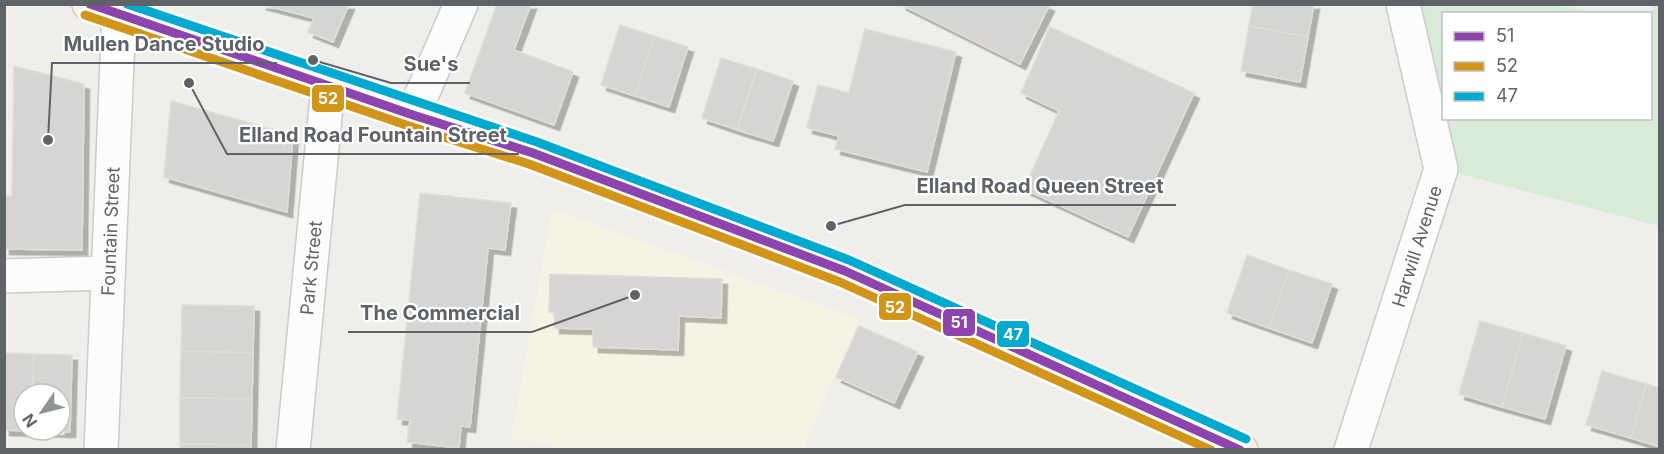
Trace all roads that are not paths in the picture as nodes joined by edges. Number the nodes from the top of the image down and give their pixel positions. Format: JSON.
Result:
{"nodes":[{"id":1,"x":461,"y":4,"type":"edge"},
{"id":2,"x":1403,"y":4,"type":"edge"},
{"id":3,"x":104,"y":9,"type":"edge"},
{"id":4,"x":328,"y":86,"type":"junction"},
{"id":5,"x":413,"y":116,"type":"junction"},
{"id":6,"x":108,"y":273,"type":"junction"},
{"id":7,"x":4,"y":276,"type":"edge"},
{"id":8,"x":101,"y":450,"type":"edge"},
{"id":9,"x":293,"y":450,"type":"edge"},
{"id":10,"x":1241,"y":450,"type":"edge"},
{"id":11,"x":1351,"y":450,"type":"edge"}],
"edges":[{"from":1,"to":5,"type":"street"},
{"from":2,"to":11,"type":"street","name":"Harwill Avenue"},
{"from":3,"to":4,"type":"main road"},
{"from":3,"to":6,"type":"street","name":"Fountain Street"},
{"from":4,"to":5,"type":"main road"},
{"from":4,"to":9,"type":"street","name":"Park Street"},
{"from":5,"to":10,"type":"main road"},
{"from":6,"to":7,"type":"street"},
{"from":6,"to":8,"type":"street","name":"Fountain Street"}]}
